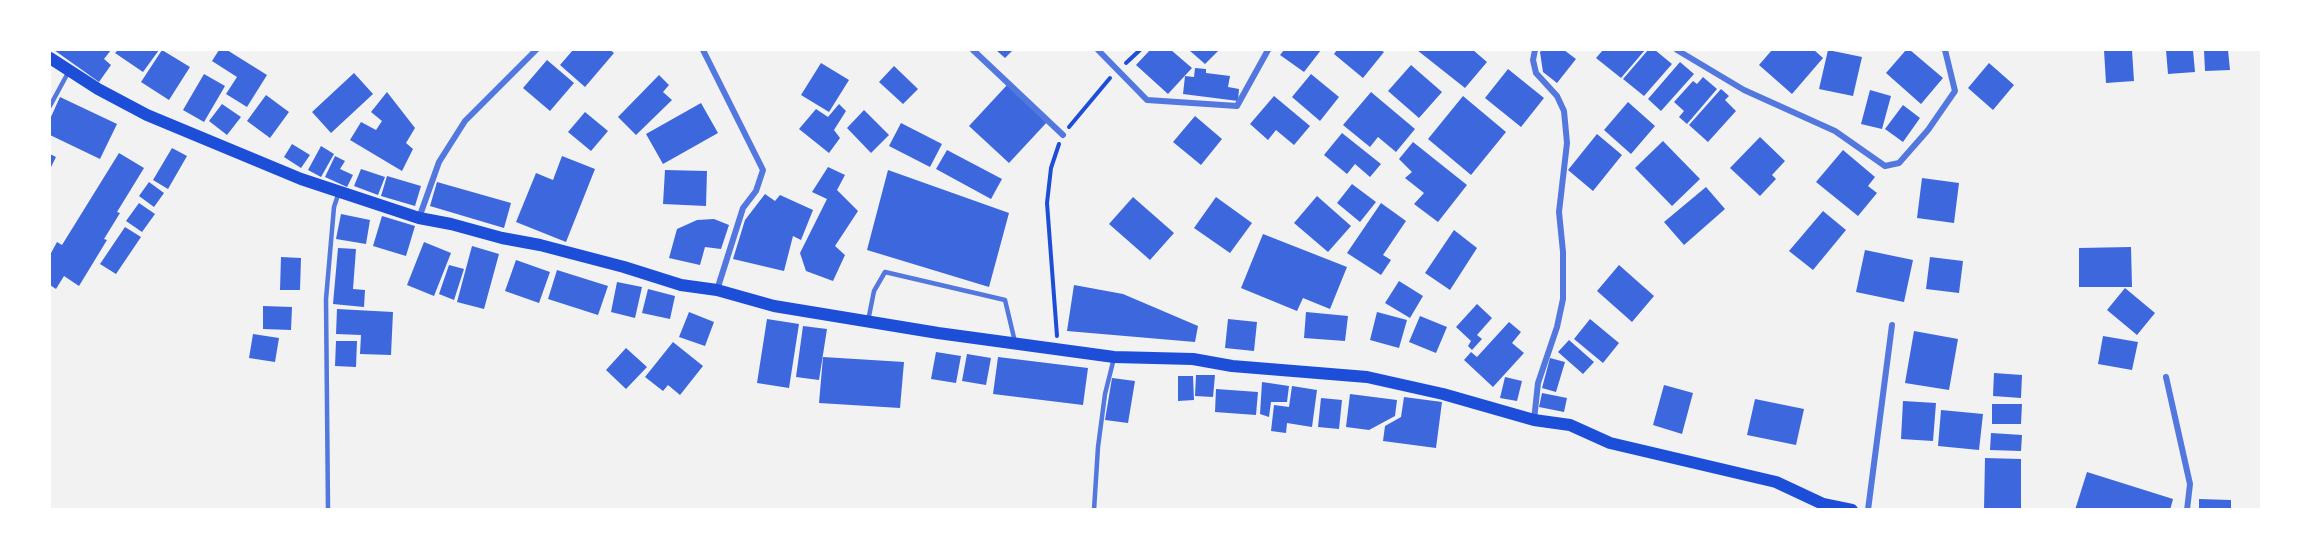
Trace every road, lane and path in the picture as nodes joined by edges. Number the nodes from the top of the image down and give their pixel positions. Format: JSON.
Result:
{"nodes":[{"id":1,"x":536,"y":50,"type":"edge"},
{"id":2,"x":703,"y":50,"type":"edge"},
{"id":3,"x":973,"y":50,"type":"edge"},
{"id":4,"x":1098,"y":50,"type":"edge"},
{"id":5,"x":1140,"y":50,"type":"edge"},
{"id":6,"x":1268,"y":50,"type":"edge"},
{"id":7,"x":1535,"y":50,"type":"edge"},
{"id":8,"x":1677,"y":50,"type":"edge"},
{"id":9,"x":1945,"y":50,"type":"edge"},
{"id":10,"x":50,"y":58,"type":"edge"},
{"id":11,"x":1119,"y":70,"type":"junction"},
{"id":12,"x":69,"y":71,"type":"junction"},
{"id":13,"x":50,"y":106,"type":"edge"},
{"id":14,"x":1063,"y":135,"type":"junction"},
{"id":15,"x":339,"y":192,"type":"junction"},
{"id":16,"x":419,"y":218,"type":"junction"},
{"id":17,"x":717,"y":290,"type":"junction"},
{"id":18,"x":868,"y":321,"type":"junction"},
{"id":19,"x":1893,"y":325,"type":"dead end"},
{"id":20,"x":1015,"y":343,"type":"junction"},
{"id":21,"x":1058,"y":349,"type":"junction"},
{"id":22,"x":1114,"y":357,"type":"junction"},
{"id":23,"x":2166,"y":377,"type":"dead end"},
{"id":24,"x":1534,"y":420,"type":"junction"},
{"id":25,"x":328,"y":510,"type":"edge"},
{"id":26,"x":1094,"y":510,"type":"edge"},
{"id":27,"x":1852,"y":510,"type":"edge"},
{"id":28,"x":1868,"y":510,"type":"edge"},
{"id":29,"x":2187,"y":510,"type":"edge"}],
"edges":[{"from":1,"to":16,"type":"street"},
{"from":2,"to":17,"type":"street"},
{"from":3,"to":14,"type":"street"},
{"from":4,"to":11,"type":"street"},
{"from":5,"to":11,"type":"path"},
{"from":6,"to":11,"type":"street"},
{"from":7,"to":24,"type":"street"},
{"from":8,"to":9,"type":"street"},
{"from":10,"to":12,"type":"main road"},
{"from":11,"to":14,"type":"path"},
{"from":12,"to":13,"type":"lane"},
{"from":12,"to":15,"type":"main road"},
{"from":14,"to":21,"type":"path"},
{"from":15,"to":16,"type":"main road"},
{"from":15,"to":25,"type":"lane"},
{"from":16,"to":17,"type":"main road"},
{"from":17,"to":18,"type":"main road"},
{"from":18,"to":20,"type":"main road"},
{"from":18,"to":20,"type":"lane"},
{"from":19,"to":28,"type":"street"},
{"from":20,"to":21,"type":"main road"},
{"from":21,"to":22,"type":"main road"},
{"from":22,"to":24,"type":"main road"},
{"from":22,"to":26,"type":"lane"},
{"from":23,"to":29,"type":"street"},
{"from":24,"to":27,"type":"main road"}]}
